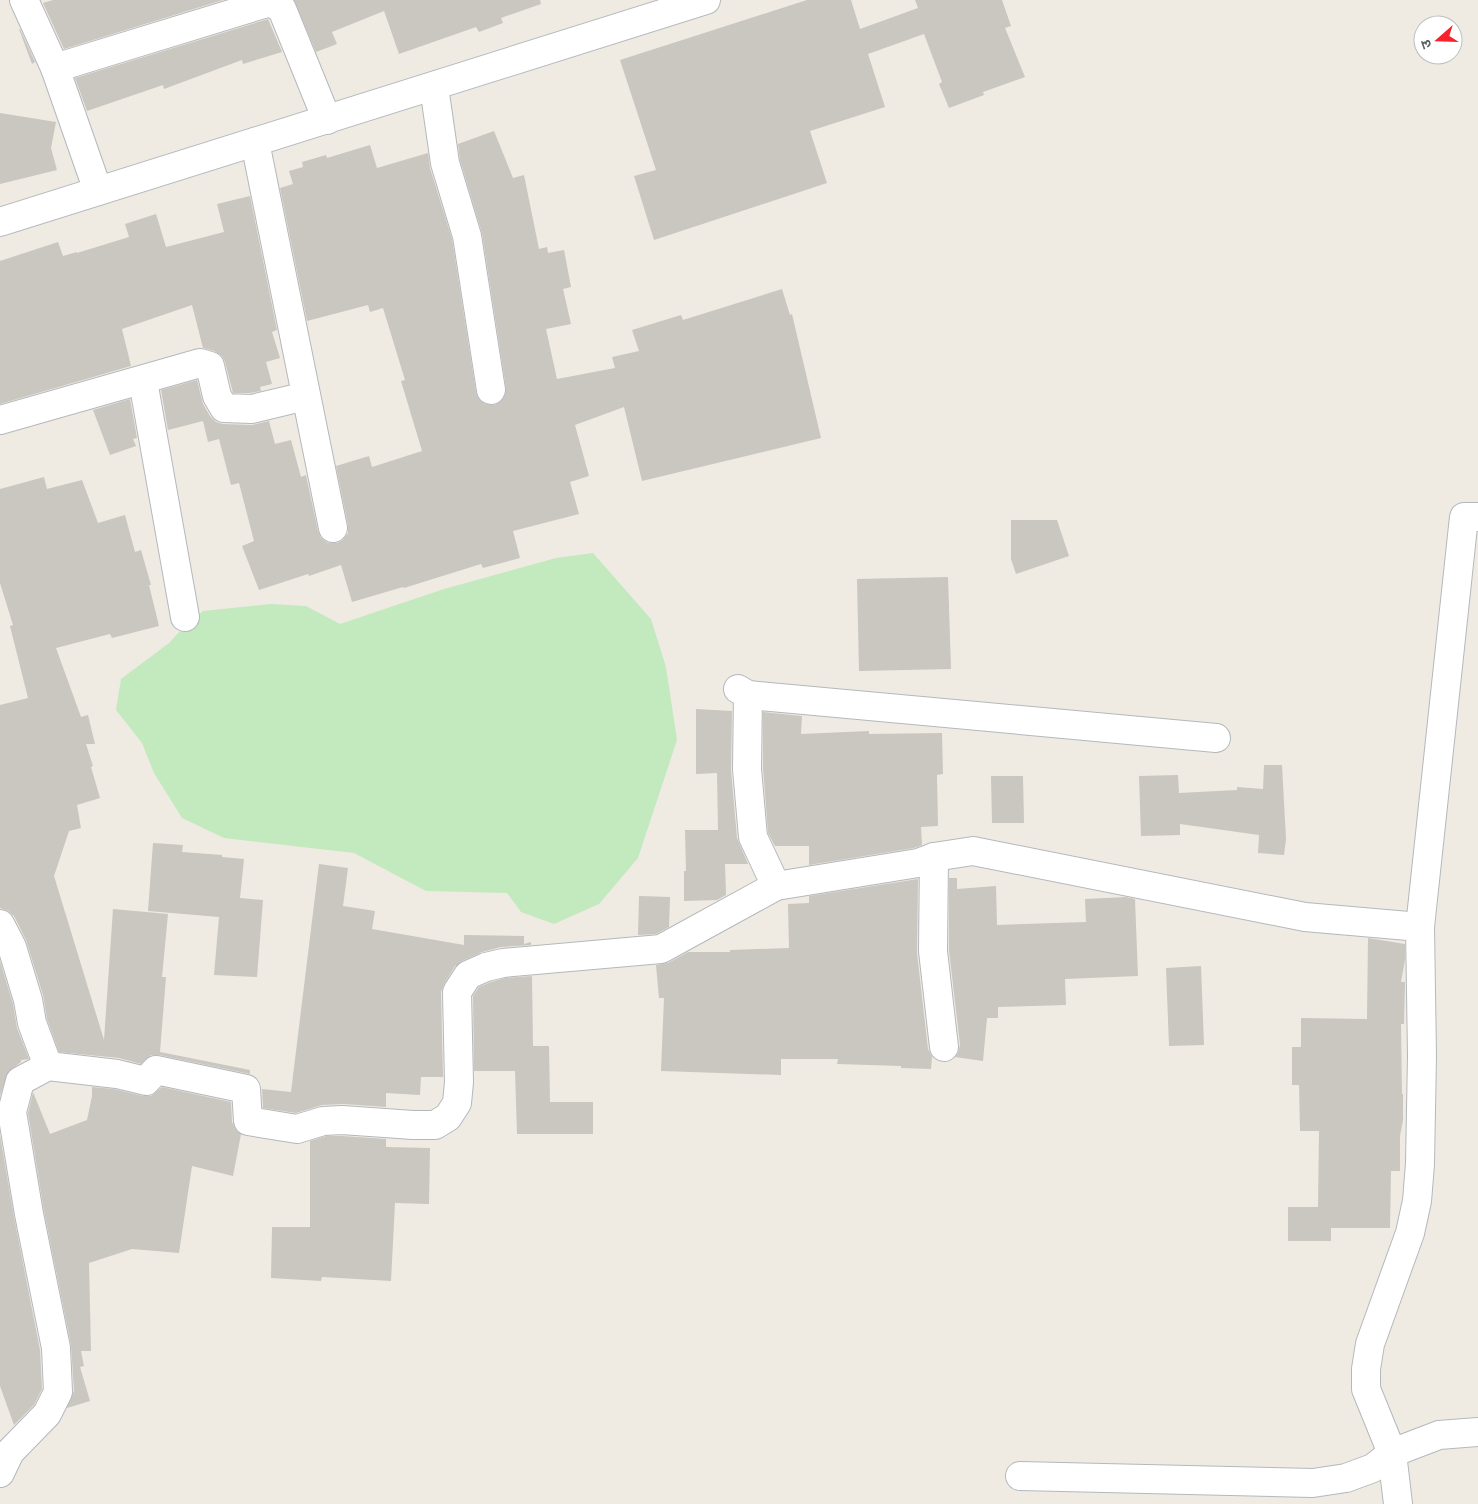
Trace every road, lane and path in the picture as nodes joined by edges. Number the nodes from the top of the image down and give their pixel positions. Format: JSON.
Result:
{"nodes":[{"id":1,"x":24,"y":0,"type":"edge"},
{"id":2,"x":706,"y":0,"type":"edge"},
{"id":3,"x":55,"y":68,"type":"junction"},
{"id":4,"x":434,"y":87,"type":"junction"},
{"id":5,"x":327,"y":120,"type":"junction"},
{"id":6,"x":256,"y":142,"type":"junction"},
{"id":7,"x":98,"y":191,"type":"junction"},
{"id":8,"x":0,"y":222,"type":"edge"},
{"id":9,"x":143,"y":381,"type":"junction"},
{"id":10,"x":491,"y":390,"type":"dead end"},
{"id":11,"x":306,"y":396,"type":"junction"},
{"id":12,"x":0,"y":420,"type":"edge"},
{"id":13,"x":1478,"y":518,"type":"edge"},
{"id":14,"x":333,"y":528,"type":"dead end"},
{"id":15,"x":185,"y":617,"type":"dead end"},
{"id":16,"x":1216,"y":738,"type":"dead end"},
{"id":17,"x":934,"y":857,"type":"junction"},
{"id":18,"x":776,"y":886,"type":"junction"},
{"id":19,"x":0,"y":924,"type":"edge"},
{"id":20,"x":1420,"y":927,"type":"junction"},
{"id":21,"x":944,"y":1048,"type":"dead end"},
{"id":22,"x":48,"y":1066,"type":"junction"},
{"id":23,"x":1478,"y":1432,"type":"edge"},
{"id":24,"x":1392,"y":1452,"type":"junction"},
{"id":25,"x":0,"y":1473,"type":"edge"},
{"id":26,"x":1020,"y":1476,"type":"dead end"},
{"id":27,"x":1398,"y":1504,"type":"edge"}],
"edges":[{"from":1,"to":3,"type":"street"},
{"from":2,"to":4,"type":"street"},
{"from":3,"to":5,"type":"street"},
{"from":3,"to":7,"type":"street"},
{"from":4,"to":5,"type":"street"},
{"from":4,"to":10,"type":"street"},
{"from":5,"to":6,"type":"street"},
{"from":6,"to":7,"type":"street"},
{"from":6,"to":11,"type":"street"},
{"from":7,"to":8,"type":"street"},
{"from":9,"to":11,"type":"street"},
{"from":9,"to":12,"type":"street"},
{"from":9,"to":15,"type":"street"},
{"from":11,"to":14,"type":"street"},
{"from":13,"to":20,"type":"street"},
{"from":16,"to":18,"type":"street"},
{"from":17,"to":18,"type":"street"},
{"from":17,"to":20,"type":"street"},
{"from":17,"to":21,"type":"street"},
{"from":18,"to":22,"type":"street"},
{"from":19,"to":22,"type":"street"},
{"from":20,"to":24,"type":"street"},
{"from":22,"to":25,"type":"street"},
{"from":23,"to":24,"type":"street"},
{"from":24,"to":26,"type":"street"},
{"from":24,"to":27,"type":"street"}]}
